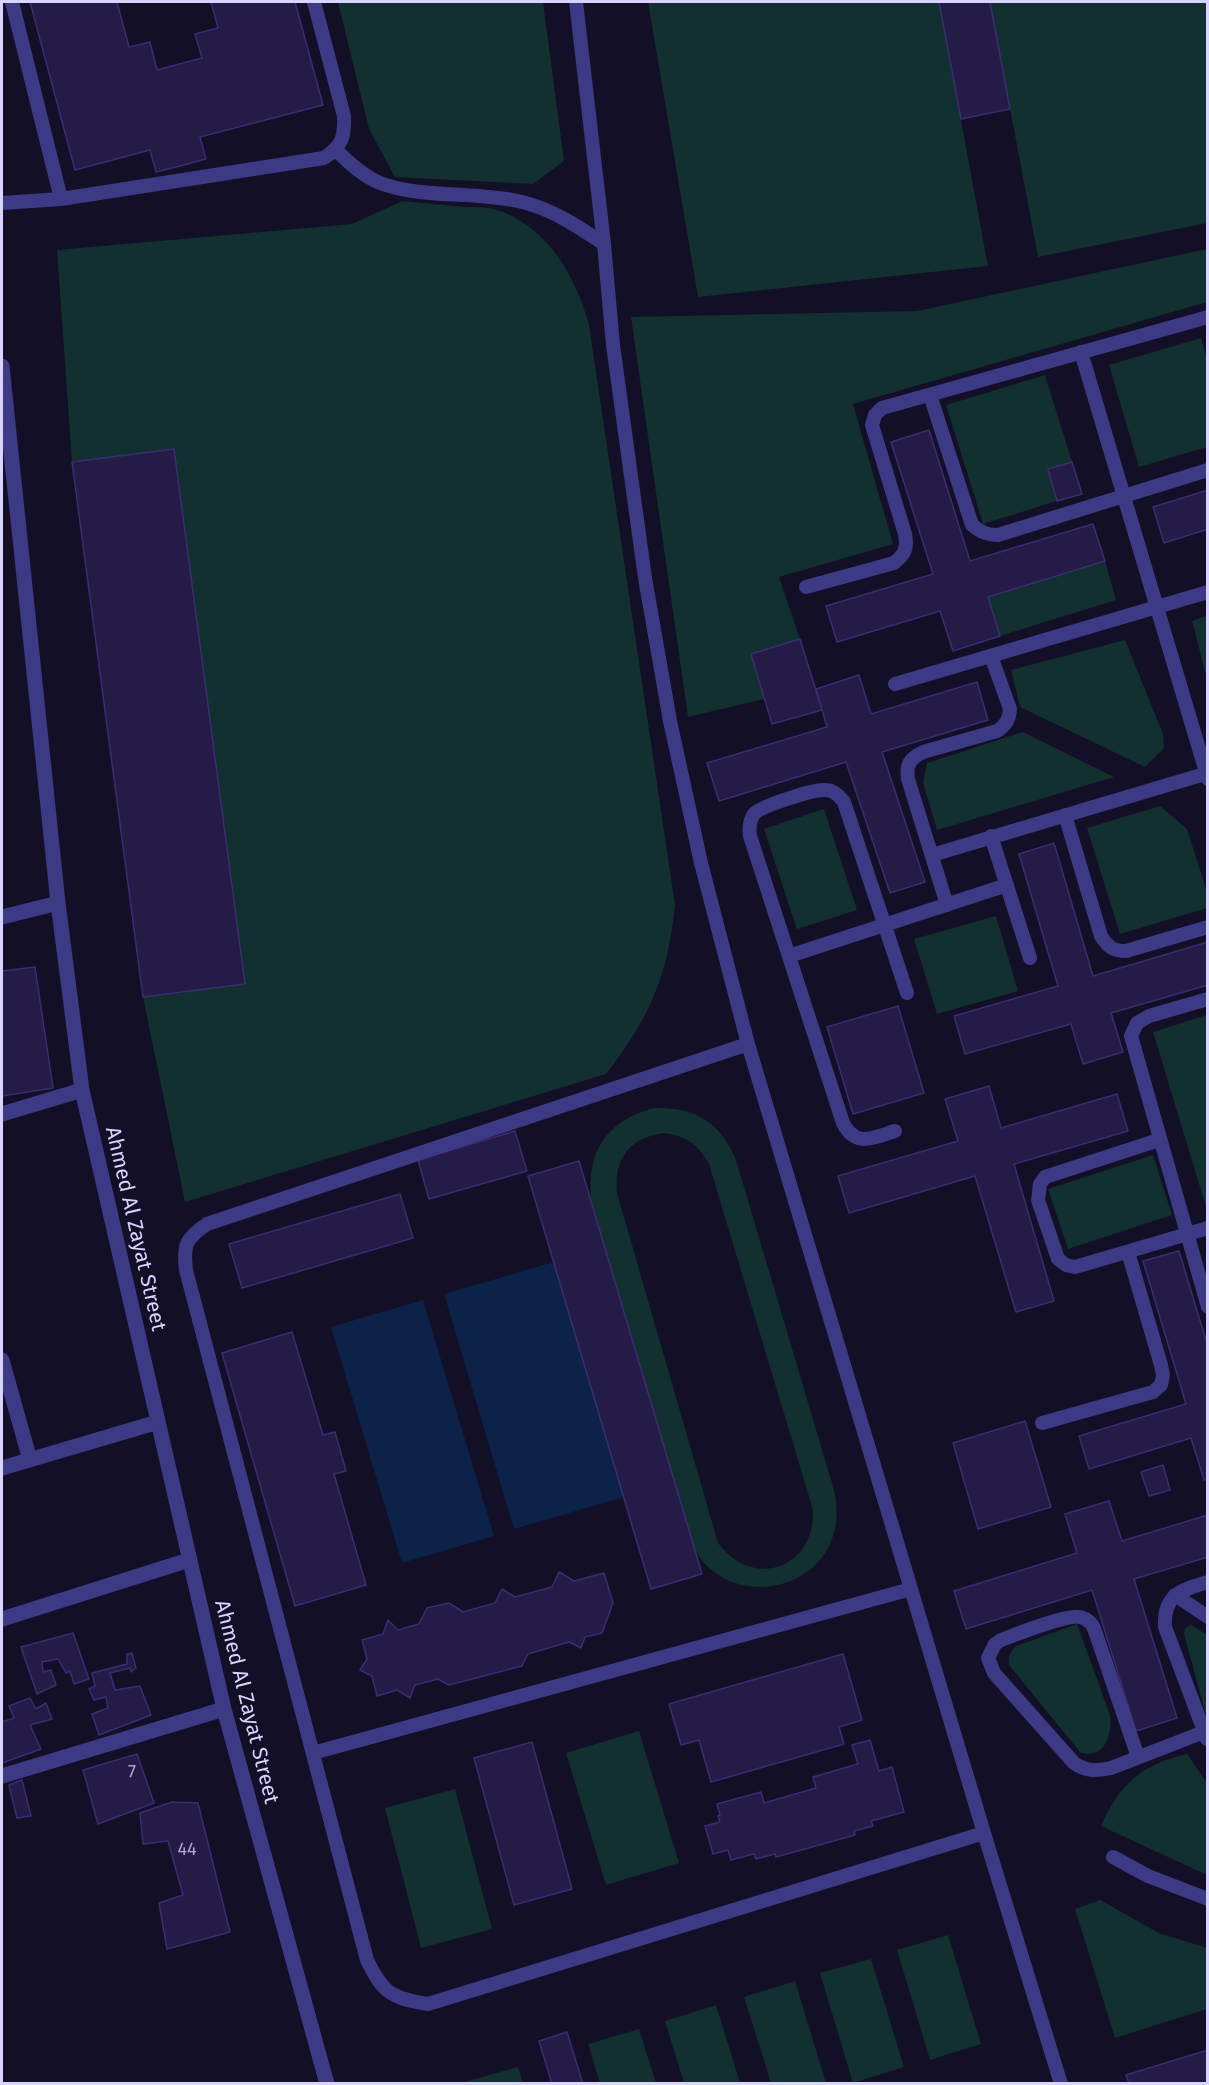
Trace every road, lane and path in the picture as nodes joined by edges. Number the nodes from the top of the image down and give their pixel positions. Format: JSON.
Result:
{"nodes":[{"id":1,"x":12,"y":2,"type":"edge"},
{"id":2,"x":314,"y":2,"type":"edge"},
{"id":3,"x":576,"y":2,"type":"edge"},
{"id":4,"x":336,"y":150,"type":"junction"},
{"id":5,"x":61,"y":199,"type":"junction"},
{"id":6,"x":2,"y":203,"type":"edge"},
{"id":7,"x":604,"y":244,"type":"junction"},
{"id":8,"x":1208,"y":317,"type":"edge"},
{"id":9,"x":1081,"y":352,"type":"junction"},
{"id":10,"x":2,"y":366,"type":"edge"},
{"id":11,"x":930,"y":394,"type":"junction"},
{"id":12,"x":1208,"y":470,"type":"edge"},
{"id":13,"x":1124,"y":496,"type":"junction"},
{"id":14,"x":806,"y":587,"type":"dead end"},
{"id":15,"x":1208,"y":592,"type":"edge"},
{"id":16,"x":1157,"y":608,"type":"junction"},
{"id":17,"x":991,"y":656,"type":"junction"},
{"id":18,"x":895,"y":684,"type":"dead end"},
{"id":19,"x":1207,"y":775,"type":"edge"},
{"id":20,"x":1065,"y":815,"type":"junction"},
{"id":21,"x":991,"y":837,"type":"junction"},
{"id":22,"x":932,"y":855,"type":"junction"},
{"id":23,"x":1007,"y":885,"type":"junction"},
{"id":24,"x":58,"y":903,"type":"junction"},
{"id":25,"x":947,"y":904,"type":"junction"},
{"id":26,"x":2,"y":917,"type":"edge"},
{"id":27,"x":884,"y":925,"type":"junction"},
{"id":28,"x":1208,"y":927,"type":"edge"},
{"id":29,"x":789,"y":956,"type":"junction"},
{"id":30,"x":1030,"y":958,"type":"dead end"},
{"id":31,"x":907,"y":993,"type":"dead end"},
{"id":32,"x":1208,"y":999,"type":"edge"},
{"id":33,"x":748,"y":1044,"type":"junction"},
{"id":34,"x":82,"y":1090,"type":"junction"},
{"id":35,"x":2,"y":1114,"type":"edge"},
{"id":36,"x":895,"y":1131,"type":"dead end"},
{"id":37,"x":1160,"y":1140,"type":"junction"},
{"id":38,"x":1208,"y":1228,"type":"edge"},
{"id":39,"x":1187,"y":1234,"type":"junction"},
{"id":40,"x":1128,"y":1252,"type":"junction"},
{"id":41,"x":1208,"y":1307,"type":"edge"},
{"id":42,"x":2,"y":1360,"type":"edge"},
{"id":43,"x":158,"y":1422,"type":"junction"},
{"id":44,"x":1042,"y":1423,"type":"dead end"},
{"id":45,"x":30,"y":1460,"type":"junction"},
{"id":46,"x":2,"y":1468,"type":"edge"},
{"id":47,"x":189,"y":1560,"type":"junction"},
{"id":48,"x":1208,"y":1582,"type":"edge"},
{"id":49,"x":911,"y":1589,"type":"junction"},
{"id":50,"x":1175,"y":1595,"type":"junction"},
{"id":51,"x":1208,"y":1617,"type":"edge"},
{"id":52,"x":2,"y":1619,"type":"edge"},
{"id":53,"x":224,"y":1709,"type":"junction"},
{"id":54,"x":1206,"y":1735,"type":"edge"},
{"id":55,"x":313,"y":1753,"type":"junction"},
{"id":56,"x":1137,"y":1757,"type":"junction"},
{"id":57,"x":2,"y":1776,"type":"edge"},
{"id":58,"x":984,"y":1833,"type":"junction"},
{"id":59,"x":1113,"y":1857,"type":"dead end"},
{"id":60,"x":1208,"y":1899,"type":"edge"},
{"id":61,"x":327,"y":2084,"type":"edge"},
{"id":62,"x":1061,"y":2084,"type":"edge"}],
"edges":[{"from":1,"to":5,"type":"lane"},
{"from":2,"to":4,"type":"lane"},
{"from":3,"to":7,"type":"lane"},
{"from":4,"to":5,"type":"lane"},
{"from":4,"to":7,"type":"lane"},
{"from":5,"to":6,"type":"lane"},
{"from":7,"to":33,"type":"lane"},
{"from":8,"to":9,"type":"lane"},
{"from":9,"to":11,"type":"lane"},
{"from":9,"to":13,"type":"lane"},
{"from":10,"to":24,"type":"street","name":"Ahmed Al Zayat Street"},
{"from":11,"to":13,"type":"lane"},
{"from":11,"to":14,"type":"lane"},
{"from":12,"to":13,"type":"lane"},
{"from":13,"to":16,"type":"lane"},
{"from":15,"to":16,"type":"lane"},
{"from":16,"to":17,"type":"lane"},
{"from":16,"to":19,"type":"lane"},
{"from":17,"to":18,"type":"lane"},
{"from":17,"to":22,"type":"lane"},
{"from":19,"to":20,"type":"lane"},
{"from":20,"to":21,"type":"lane"},
{"from":20,"to":28,"type":"lane"},
{"from":21,"to":22,"type":"lane"},
{"from":21,"to":23,"type":"lane"},
{"from":22,"to":25,"type":"lane"},
{"from":23,"to":25,"type":"lane"},
{"from":23,"to":30,"type":"lane"},
{"from":24,"to":26,"type":"street"},
{"from":24,"to":34,"type":"street","name":"Ahmed Al Zayat Street"},
{"from":25,"to":27,"type":"lane"},
{"from":27,"to":29,"type":"lane"},
{"from":27,"to":29,"type":"lane"},
{"from":27,"to":31,"type":"lane"},
{"from":29,"to":36,"type":"lane"},
{"from":32,"to":37,"type":"lane"},
{"from":33,"to":49,"type":"lane"},
{"from":33,"to":55,"type":"lane"},
{"from":34,"to":35,"type":"street"},
{"from":34,"to":43,"type":"street","name":"Ahmed Al Zayat Street"},
{"from":37,"to":39,"type":"lane"},
{"from":37,"to":40,"type":"lane"},
{"from":38,"to":39,"type":"lane"},
{"from":39,"to":40,"type":"lane"},
{"from":39,"to":41,"type":"lane"},
{"from":40,"to":44,"type":"lane"},
{"from":42,"to":45,"type":"street"},
{"from":43,"to":45,"type":"street"},
{"from":43,"to":47,"type":"street","name":"Ahmed Al Zayat Street"},
{"from":45,"to":46,"type":"street"},
{"from":47,"to":52,"type":"street"},
{"from":47,"to":53,"type":"street","name":"Ahmed Al Zayat Street"},
{"from":48,"to":50,"type":"lane"},
{"from":49,"to":55,"type":"lane"},
{"from":49,"to":58,"type":"lane"},
{"from":50,"to":51,"type":"lane"},
{"from":50,"to":54,"type":"lane"},
{"from":53,"to":57,"type":"street"},
{"from":53,"to":61,"type":"street","name":"Ahmed Al Zayat Street"},
{"from":54,"to":56,"type":"lane"},
{"from":55,"to":58,"type":"lane"},
{"from":56,"to":56,"type":"lane"},
{"from":58,"to":62,"type":"lane"},
{"from":59,"to":60,"type":"lane"}]}
